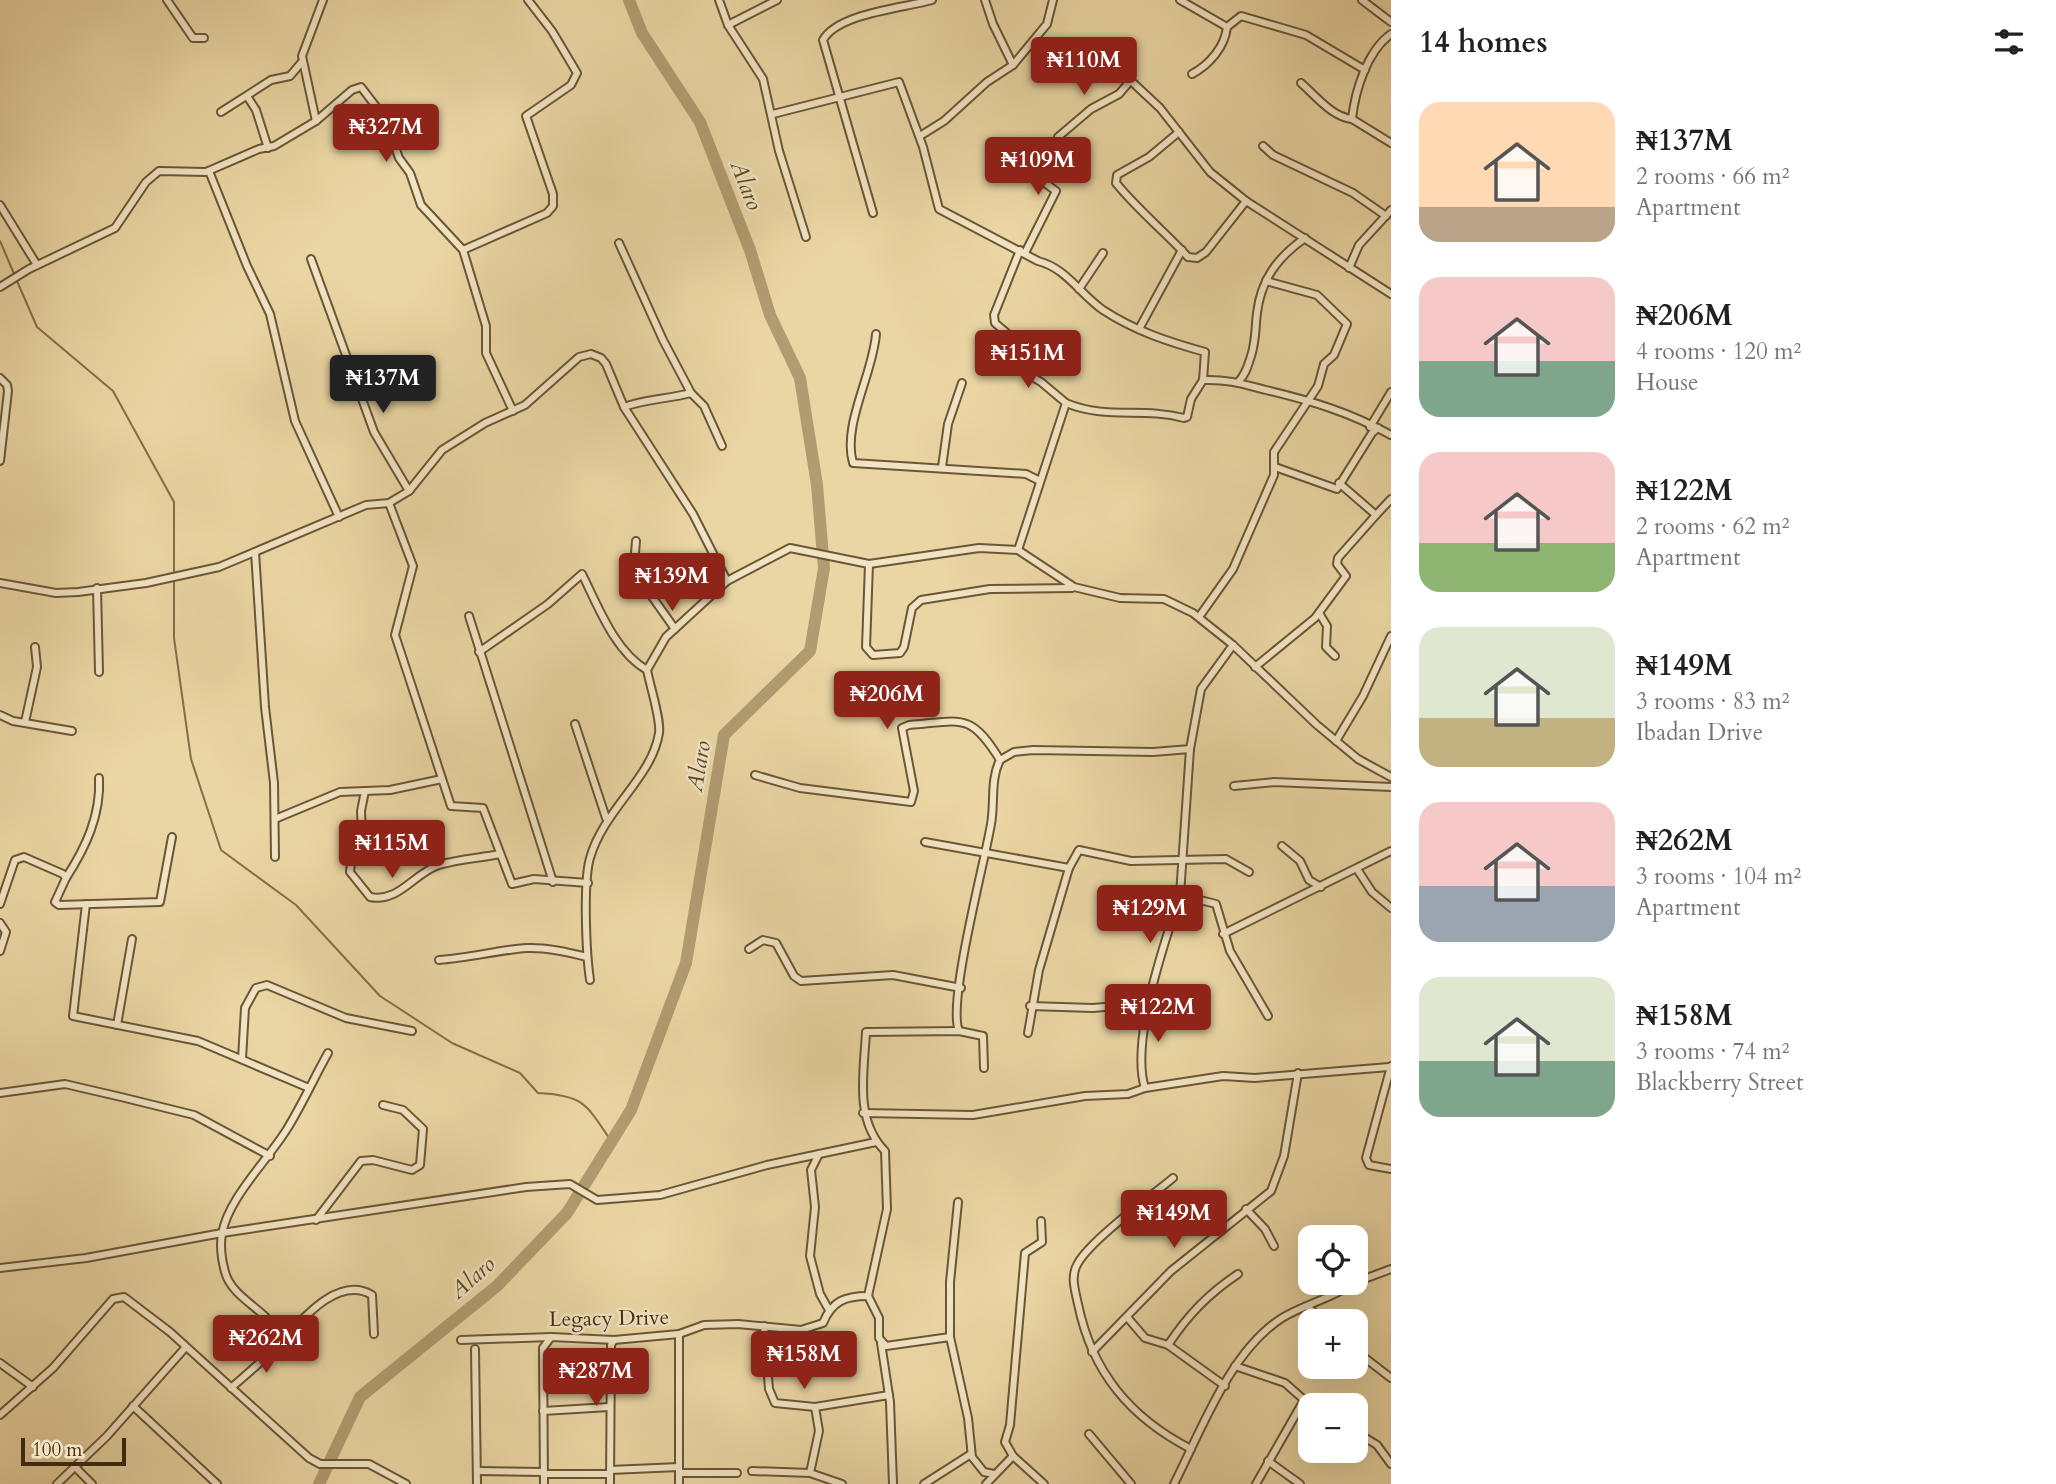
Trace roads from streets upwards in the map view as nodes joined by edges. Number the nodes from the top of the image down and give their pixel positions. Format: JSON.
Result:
{"nodes":[{"id":1,"x":167,"y":0,"type":"edge"},
{"id":2,"x":323,"y":0,"type":"edge"},
{"id":3,"x":528,"y":0,"type":"edge"},
{"id":4,"x":719,"y":0,"type":"edge"},
{"id":5,"x":777,"y":0,"type":"edge"},
{"id":6,"x":887,"y":0,"type":"edge"},
{"id":7,"x":932,"y":0,"type":"edge"},
{"id":8,"x":985,"y":0,"type":"edge"},
{"id":9,"x":1053,"y":0,"type":"edge"},
{"id":10,"x":1180,"y":0,"type":"edge"},
{"id":11,"x":1362,"y":0,"type":"edge"},
{"id":12,"x":888,"y":10,"type":"junction"},
{"id":13,"x":1391,"y":22,"type":"edge"},
{"id":14,"x":728,"y":25,"type":"junction"},
{"id":15,"x":1227,"y":27,"type":"junction"},
{"id":16,"x":1391,"y":34,"type":"edge"},
{"id":17,"x":204,"y":38,"type":"dead end"},
{"id":18,"x":302,"y":63,"type":"junction"},
{"id":19,"x":1013,"y":65,"type":"junction"},
{"id":20,"x":1115,"y":66,"type":"dead end"},
{"id":21,"x":1365,"y":70,"type":"junction"},
{"id":22,"x":1192,"y":75,"type":"dead end"},
{"id":23,"x":1131,"y":80,"type":"junction"},
{"id":24,"x":1301,"y":83,"type":"dead end"},
{"id":25,"x":247,"y":96,"type":"junction"},
{"id":26,"x":839,"y":97,"type":"junction"},
{"id":27,"x":221,"y":112,"type":"dead end"},
{"id":28,"x":773,"y":114,"type":"junction"},
{"id":29,"x":1352,"y":119,"type":"junction"},
{"id":30,"x":316,"y":121,"type":"junction"},
{"id":31,"x":1179,"y":132,"type":"junction"},
{"id":32,"x":920,"y":136,"type":"junction"},
{"id":33,"x":1058,"y":137,"type":"dead end"},
{"id":34,"x":1391,"y":143,"type":"edge"},
{"id":35,"x":1263,"y":146,"type":"dead end"},
{"id":36,"x":268,"y":148,"type":"junction"},
{"id":37,"x":1002,"y":152,"type":"dead end"},
{"id":38,"x":209,"y":171,"type":"junction"},
{"id":39,"x":1246,"y":201,"type":"junction"},
{"id":40,"x":0,"y":205,"type":"edge"},
{"id":41,"x":873,"y":213,"type":"dead end"},
{"id":42,"x":1389,"y":213,"type":"edge"},
{"id":43,"x":806,"y":237,"type":"dead end"},
{"id":44,"x":1306,"y":238,"type":"junction"},
{"id":45,"x":619,"y":243,"type":"dead end"},
{"id":46,"x":463,"y":250,"type":"junction"},
{"id":47,"x":1182,"y":250,"type":"junction"},
{"id":48,"x":1022,"y":251,"type":"junction"},
{"id":49,"x":1103,"y":253,"type":"dead end"},
{"id":50,"x":311,"y":259,"type":"dead end"},
{"id":51,"x":37,"y":265,"type":"junction"},
{"id":52,"x":1349,"y":268,"type":"junction"},
{"id":53,"x":1266,"y":281,"type":"junction"},
{"id":54,"x":0,"y":287,"type":"edge"},
{"id":55,"x":1079,"y":289,"type":"junction"},
{"id":56,"x":1391,"y":294,"type":"edge"},
{"id":57,"x":1139,"y":329,"type":"junction"},
{"id":58,"x":876,"y":334,"type":"dead end"},
{"id":59,"x":0,"y":378,"type":"edge"},
{"id":60,"x":1203,"y":380,"type":"junction"},
{"id":61,"x":1243,"y":380,"type":"junction"},
{"id":62,"x":962,"y":383,"type":"dead end"},
{"id":63,"x":1391,"y":392,"type":"edge"},
{"id":64,"x":691,"y":393,"type":"junction"},
{"id":65,"x":1309,"y":399,"type":"junction"},
{"id":66,"x":1066,"y":403,"type":"junction"},
{"id":67,"x":624,"y":407,"type":"junction"},
{"id":68,"x":513,"y":411,"type":"junction"},
{"id":69,"x":1373,"y":429,"type":"junction"},
{"id":70,"x":1391,"y":435,"type":"edge"},
{"id":71,"x":722,"y":446,"type":"dead end"},
{"id":72,"x":0,"y":461,"type":"edge"},
{"id":73,"x":942,"y":467,"type":"junction"},
{"id":74,"x":1275,"y":467,"type":"junction"},
{"id":75,"x":1040,"y":481,"type":"junction"},
{"id":76,"x":1339,"y":483,"type":"junction"},
{"id":77,"x":409,"y":491,"type":"junction"},
{"id":78,"x":1391,"y":499,"type":"edge"},
{"id":79,"x":389,"y":503,"type":"junction"},
{"id":80,"x":1376,"y":516,"type":"junction"},
{"id":81,"x":339,"y":517,"type":"junction"},
{"id":82,"x":636,"y":541,"type":"dead end"},
{"id":83,"x":1018,"y":550,"type":"junction"},
{"id":84,"x":255,"y":552,"type":"junction"},
{"id":85,"x":869,"y":564,"type":"junction"},
{"id":86,"x":727,"y":581,"type":"junction"},
{"id":87,"x":0,"y":583,"type":"edge"},
{"id":88,"x":1073,"y":587,"type":"junction"},
{"id":89,"x":97,"y":588,"type":"junction"},
{"id":90,"x":1319,"y":613,"type":"junction"},
{"id":91,"x":469,"y":616,"type":"dead end"},
{"id":92,"x":1199,"y":617,"type":"junction"},
{"id":93,"x":675,"y":629,"type":"junction"},
{"id":94,"x":1391,"y":636,"type":"edge"},
{"id":95,"x":1233,"y":645,"type":"junction"},
{"id":96,"x":36,"y":647,"type":"dead end"},
{"id":97,"x":479,"y":652,"type":"junction"},
{"id":98,"x":1335,"y":656,"type":"dead end"},
{"id":99,"x":1255,"y":667,"type":"junction"},
{"id":100,"x":647,"y":670,"type":"junction"},
{"id":101,"x":99,"y":672,"type":"dead end"},
{"id":102,"x":0,"y":715,"type":"edge"},
{"id":103,"x":25,"y":722,"type":"junction"},
{"id":104,"x":575,"y":724,"type":"dead end"},
{"id":105,"x":72,"y":731,"type":"dead end"},
{"id":106,"x":1336,"y":741,"type":"junction"},
{"id":107,"x":1190,"y":749,"type":"junction"},
{"id":108,"x":1000,"y":760,"type":"junction"},
{"id":109,"x":755,"y":775,"type":"dead end"},
{"id":110,"x":1391,"y":777,"type":"edge"},
{"id":111,"x":100,"y":778,"type":"dead end"},
{"id":112,"x":442,"y":779,"type":"junction"},
{"id":113,"x":1234,"y":786,"type":"dead end"},
{"id":114,"x":1391,"y":787,"type":"edge"},
{"id":115,"x":365,"y":791,"type":"junction"},
{"id":116,"x":606,"y":818,"type":"junction"},
{"id":117,"x":275,"y":819,"type":"junction"},
{"id":118,"x":172,"y":837,"type":"dead end"},
{"id":119,"x":925,"y":842,"type":"dead end"},
{"id":120,"x":1282,"y":846,"type":"dead end"},
{"id":121,"x":1391,"y":851,"type":"edge"},
{"id":122,"x":984,"y":852,"type":"junction"},
{"id":123,"x":500,"y":854,"type":"junction"},
{"id":124,"x":275,"y":857,"type":"dead end"},
{"id":125,"x":1180,"y":858,"type":"junction"},
{"id":126,"x":1069,"y":868,"type":"junction"},
{"id":127,"x":1357,"y":870,"type":"junction"},
{"id":128,"x":1249,"y":872,"type":"dead end"},
{"id":129,"x":66,"y":878,"type":"junction"},
{"id":130,"x":553,"y":882,"type":"junction"},
{"id":131,"x":588,"y":883,"type":"junction"},
{"id":132,"x":1321,"y":887,"type":"junction"},
{"id":133,"x":1180,"y":895,"type":"junction"},
{"id":134,"x":0,"y":904,"type":"edge"},
{"id":135,"x":86,"y":904,"type":"junction"},
{"id":136,"x":1391,"y":908,"type":"edge"},
{"id":137,"x":0,"y":923,"type":"edge"},
{"id":138,"x":1223,"y":934,"type":"junction"},
{"id":139,"x":132,"y":939,"type":"dead end"},
{"id":140,"x":749,"y":949,"type":"dead end"},
{"id":141,"x":0,"y":951,"type":"edge"},
{"id":142,"x":587,"y":957,"type":"junction"},
{"id":143,"x":439,"y":960,"type":"dead end"},
{"id":144,"x":590,"y":980,"type":"dead end"},
{"id":145,"x":961,"y":988,"type":"junction"},
{"id":146,"x":1149,"y":1003,"type":"junction"},
{"id":147,"x":1030,"y":1006,"type":"junction"},
{"id":148,"x":1268,"y":1016,"type":"dead end"},
{"id":149,"x":117,"y":1025,"type":"junction"},
{"id":150,"x":412,"y":1031,"type":"dead end"},
{"id":151,"x":959,"y":1031,"type":"junction"},
{"id":152,"x":1028,"y":1033,"type":"dead end"},
{"id":153,"x":328,"y":1053,"type":"dead end"},
{"id":154,"x":242,"y":1059,"type":"junction"},
{"id":155,"x":1390,"y":1066,"type":"edge"},
{"id":156,"x":984,"y":1068,"type":"dead end"},
{"id":157,"x":1298,"y":1073,"type":"junction"},
{"id":158,"x":309,"y":1088,"type":"junction"},
{"id":159,"x":1145,"y":1088,"type":"junction"},
{"id":160,"x":0,"y":1093,"type":"edge"},
{"id":161,"x":383,"y":1104,"type":"dead end"},
{"id":162,"x":863,"y":1113,"type":"junction"},
{"id":163,"x":876,"y":1142,"type":"junction"},
{"id":164,"x":821,"y":1152,"type":"junction"},
{"id":165,"x":270,"y":1156,"type":"junction"},
{"id":166,"x":1391,"y":1169,"type":"edge"},
{"id":167,"x":1173,"y":1178,"type":"dead end"},
{"id":168,"x":958,"y":1202,"type":"dead end"},
{"id":169,"x":1246,"y":1209,"type":"junction"},
{"id":170,"x":316,"y":1220,"type":"junction"},
{"id":171,"x":1041,"y":1221,"type":"dead end"},
{"id":172,"x":222,"y":1233,"type":"junction"},
{"id":173,"x":1274,"y":1246,"type":"dead end"},
{"id":174,"x":0,"y":1268,"type":"edge"},
{"id":175,"x":1391,"y":1269,"type":"edge"},
{"id":176,"x":1238,"y":1274,"type":"dead end"},
{"id":177,"x":1368,"y":1277,"type":"edge"},
{"id":178,"x":1338,"y":1295,"type":"edge"},
{"id":179,"x":868,"y":1296,"type":"junction"},
{"id":180,"x":1308,"y":1308,"type":"joint"},
{"id":181,"x":829,"y":1310,"type":"junction"},
{"id":182,"x":1127,"y":1317,"type":"junction"},
{"id":183,"x":764,"y":1326,"type":"junction"},
{"id":184,"x":374,"y":1334,"type":"dead end"},
{"id":185,"x":679,"y":1334,"type":"junction"},
{"id":186,"x":551,"y":1337,"type":"junction"},
{"id":187,"x":950,"y":1337,"type":"junction"},
{"id":188,"x":461,"y":1340,"type":"dead end"},
{"id":189,"x":614,"y":1340,"type":"junction"},
{"id":190,"x":281,"y":1342,"type":"junction"},
{"id":191,"x":881,"y":1343,"type":"junction"},
{"id":192,"x":1168,"y":1345,"type":"junction"},
{"id":193,"x":185,"y":1348,"type":"junction"},
{"id":194,"x":475,"y":1349,"type":"dead end"},
{"id":195,"x":1093,"y":1352,"type":"junction"},
{"id":196,"x":1368,"y":1360,"type":"edge"},
{"id":197,"x":0,"y":1363,"type":"edge"},
{"id":198,"x":1235,"y":1366,"type":"junction"},
{"id":199,"x":1391,"y":1378,"type":"edge"},
{"id":200,"x":1225,"y":1386,"type":"junction"},
{"id":201,"x":33,"y":1387,"type":"junction"},
{"id":202,"x":231,"y":1388,"type":"junction"},
{"id":203,"x":889,"y":1395,"type":"junction"},
{"id":204,"x":1298,"y":1395,"type":"edge"},
{"id":205,"x":133,"y":1406,"type":"junction"},
{"id":206,"x":609,"y":1407,"type":"junction"},
{"id":207,"x":815,"y":1407,"type":"junction"},
{"id":208,"x":1298,"y":1410,"type":"edge"},
{"id":209,"x":543,"y":1411,"type":"junction"},
{"id":210,"x":0,"y":1415,"type":"edge"},
{"id":211,"x":1089,"y":1434,"type":"dead end"},
{"id":212,"x":1368,"y":1439,"type":"edge"},
{"id":213,"x":1191,"y":1450,"type":"junction"},
{"id":214,"x":971,"y":1454,"type":"junction"},
{"id":215,"x":1013,"y":1456,"type":"junction"},
{"id":216,"x":1269,"y":1461,"type":"junction"},
{"id":217,"x":1391,"y":1464,"type":"edge"},
{"id":218,"x":75,"y":1467,"type":"junction"},
{"id":219,"x":679,"y":1470,"type":"junction"},
{"id":220,"x":477,"y":1471,"type":"junction"},
{"id":221,"x":752,"y":1471,"type":"dead end"},
{"id":222,"x":610,"y":1472,"type":"junction"},
{"id":223,"x":544,"y":1473,"type":"junction"},
{"id":224,"x":737,"y":1473,"type":"dead end"},
{"id":225,"x":810,"y":1473,"type":"junction"},
{"id":226,"x":994,"y":1474,"type":"junction"},
{"id":227,"x":57,"y":1484,"type":"edge"},
{"id":228,"x":92,"y":1484,"type":"edge"},
{"id":229,"x":217,"y":1484,"type":"edge"},
{"id":230,"x":406,"y":1484,"type":"edge"},
{"id":231,"x":477,"y":1484,"type":"edge"},
{"id":232,"x":544,"y":1484,"type":"edge"},
{"id":233,"x":610,"y":1484,"type":"edge"},
{"id":234,"x":679,"y":1484,"type":"edge"},
{"id":235,"x":842,"y":1484,"type":"edge"},
{"id":236,"x":893,"y":1484,"type":"edge"},
{"id":237,"x":924,"y":1484,"type":"edge"},
{"id":238,"x":986,"y":1484,"type":"edge"},
{"id":239,"x":1044,"y":1484,"type":"edge"},
{"id":240,"x":1131,"y":1484,"type":"edge"},
{"id":241,"x":1174,"y":1484,"type":"edge"},
{"id":242,"x":1256,"y":1484,"type":"edge"},
{"id":243,"x":1300,"y":1484,"type":"edge"}],
"edges":[{"from":1,"to":17,"type":"street"},
{"from":2,"to":18,"type":"street"},
{"from":3,"to":46,"type":"street"},
{"from":4,"to":14,"type":"street"},
{"from":5,"to":14,"type":"street"},
{"from":6,"to":12,"type":"street"},
{"from":7,"to":12,"type":"street"},
{"from":8,"to":19,"type":"street"},
{"from":9,"to":19,"type":"street"},
{"from":10,"to":15,"type":"street"},
{"from":11,"to":13,"type":"street"},
{"from":12,"to":26,"type":"street"},
{"from":14,"to":28,"type":"street"},
{"from":15,"to":21,"type":"street"},
{"from":15,"to":22,"type":"street"},
{"from":16,"to":21,"type":"street"},
{"from":18,"to":25,"type":"street"},
{"from":18,"to":30,"type":"street"},
{"from":19,"to":32,"type":"street"},
{"from":20,"to":23,"type":"street"},
{"from":21,"to":29,"type":"street"},
{"from":23,"to":31,"type":"street"},
{"from":23,"to":33,"type":"street"},
{"from":24,"to":29,"type":"street"},
{"from":25,"to":27,"type":"street"},
{"from":25,"to":36,"type":"street"},
{"from":26,"to":28,"type":"street"},
{"from":26,"to":32,"type":"street"},
{"from":26,"to":41,"type":"street"},
{"from":28,"to":43,"type":"street"},
{"from":29,"to":34,"type":"street"},
{"from":30,"to":36,"type":"street"},
{"from":30,"to":46,"type":"street"},
{"from":31,"to":39,"type":"street"},
{"from":31,"to":47,"type":"street"},
{"from":32,"to":48,"type":"street"},
{"from":35,"to":42,"type":"street"},
{"from":36,"to":38,"type":"street"},
{"from":37,"to":48,"type":"street"},
{"from":38,"to":51,"type":"street"},
{"from":38,"to":81,"type":"street"},
{"from":39,"to":44,"type":"street"},
{"from":39,"to":47,"type":"street"},
{"from":40,"to":51,"type":"street"},
{"from":42,"to":52,"type":"street"},
{"from":44,"to":52,"type":"street"},
{"from":44,"to":53,"type":"street"},
{"from":45,"to":64,"type":"street"},
{"from":46,"to":68,"type":"street"},
{"from":47,"to":57,"type":"street"},
{"from":48,"to":55,"type":"street"},
{"from":48,"to":66,"type":"street"},
{"from":49,"to":55,"type":"street"},
{"from":50,"to":77,"type":"street"},
{"from":51,"to":54,"type":"street"},
{"from":52,"to":56,"type":"street"},
{"from":53,"to":61,"type":"street"},
{"from":53,"to":65,"type":"street"},
{"from":55,"to":57,"type":"street"},
{"from":57,"to":60,"type":"street"},
{"from":58,"to":73,"type":"street"},
{"from":59,"to":72,"type":"street"},
{"from":60,"to":61,"type":"street"},
{"from":60,"to":66,"type":"street"},
{"from":61,"to":65,"type":"street"},
{"from":62,"to":73,"type":"street"},
{"from":63,"to":69,"type":"street"},
{"from":64,"to":67,"type":"street"},
{"from":64,"to":71,"type":"street"},
{"from":65,"to":69,"type":"street"},
{"from":65,"to":74,"type":"street"},
{"from":66,"to":75,"type":"street"},
{"from":67,"to":68,"type":"street"},
{"from":67,"to":86,"type":"street"},
{"from":68,"to":77,"type":"street"},
{"from":69,"to":70,"type":"street"},
{"from":69,"to":76,"type":"street"},
{"from":73,"to":75,"type":"street"},
{"from":74,"to":76,"type":"street"},
{"from":74,"to":92,"type":"street"},
{"from":75,"to":83,"type":"street"},
{"from":76,"to":80,"type":"street"},
{"from":77,"to":79,"type":"street"},
{"from":78,"to":80,"type":"street"},
{"from":79,"to":81,"type":"street"},
{"from":79,"to":112,"type":"street"},
{"from":80,"to":90,"type":"street"},
{"from":81,"to":84,"type":"street"},
{"from":82,"to":93,"type":"street"},
{"from":83,"to":85,"type":"street"},
{"from":83,"to":88,"type":"street"},
{"from":84,"to":89,"type":"street"},
{"from":84,"to":117,"type":"street"},
{"from":85,"to":86,"type":"street"},
{"from":85,"to":88,"type":"street"},
{"from":86,"to":93,"type":"street"},
{"from":87,"to":89,"type":"street"},
{"from":88,"to":92,"type":"street"},
{"from":89,"to":101,"type":"street"},
{"from":90,"to":98,"type":"street"},
{"from":90,"to":99,"type":"street"},
{"from":91,"to":97,"type":"street"},
{"from":92,"to":95,"type":"street"},
{"from":93,"to":100,"type":"street"},
{"from":94,"to":106,"type":"street"},
{"from":95,"to":99,"type":"street"},
{"from":95,"to":107,"type":"street"},
{"from":96,"to":103,"type":"street"},
{"from":97,"to":100,"type":"street"},
{"from":97,"to":130,"type":"street"},
{"from":99,"to":106,"type":"street"},
{"from":100,"to":116,"type":"street"},
{"from":102,"to":103,"type":"street"},
{"from":103,"to":105,"type":"street"},
{"from":104,"to":116,"type":"street"},
{"from":106,"to":110,"type":"street"},
{"from":107,"to":108,"type":"street"},
{"from":107,"to":125,"type":"street"},
{"from":108,"to":109,"type":"street"},
{"from":108,"to":122,"type":"street"},
{"from":111,"to":129,"type":"street"},
{"from":112,"to":115,"type":"street"},
{"from":112,"to":123,"type":"street"},
{"from":113,"to":114,"type":"street"},
{"from":115,"to":117,"type":"street"},
{"from":115,"to":123,"type":"street"},
{"from":116,"to":131,"type":"street"},
{"from":117,"to":124,"type":"street"},
{"from":118,"to":135,"type":"street"},
{"from":119,"to":122,"type":"street"},
{"from":120,"to":132,"type":"street"},
{"from":121,"to":127,"type":"street"},
{"from":122,"to":126,"type":"street"},
{"from":122,"to":145,"type":"street"},
{"from":123,"to":130,"type":"street"},
{"from":125,"to":126,"type":"street"},
{"from":125,"to":128,"type":"street"},
{"from":125,"to":133,"type":"street"},
{"from":126,"to":147,"type":"street"},
{"from":127,"to":132,"type":"street"},
{"from":127,"to":136,"type":"street"},
{"from":129,"to":134,"type":"street"},
{"from":129,"to":135,"type":"street"},
{"from":130,"to":131,"type":"street"},
{"from":131,"to":142,"type":"street"},
{"from":132,"to":138,"type":"street"},
{"from":133,"to":138,"type":"street"},
{"from":133,"to":146,"type":"street"},
{"from":135,"to":149,"type":"street"},
{"from":137,"to":141,"type":"street"},
{"from":138,"to":148,"type":"street"},
{"from":139,"to":149,"type":"street"},
{"from":140,"to":145,"type":"street"},
{"from":142,"to":143,"type":"street"},
{"from":142,"to":144,"type":"street"},
{"from":145,"to":151,"type":"street"},
{"from":146,"to":147,"type":"street"},
{"from":146,"to":159,"type":"street"},
{"from":147,"to":152,"type":"street"},
{"from":149,"to":154,"type":"street"},
{"from":150,"to":154,"type":"street"},
{"from":151,"to":156,"type":"street"},
{"from":151,"to":162,"type":"street"},
{"from":153,"to":158,"type":"street"},
{"from":154,"to":158,"type":"street"},
{"from":155,"to":157,"type":"street"},
{"from":155,"to":166,"type":"street"},
{"from":157,"to":159,"type":"street"},
{"from":157,"to":169,"type":"street"},
{"from":158,"to":165,"type":"street"},
{"from":159,"to":162,"type":"street"},
{"from":160,"to":165,"type":"street"},
{"from":161,"to":170,"type":"street"},
{"from":162,"to":163,"type":"street"},
{"from":163,"to":164,"type":"street"},
{"from":163,"to":179,"type":"street"},
{"from":164,"to":170,"type":"street"},
{"from":164,"to":181,"type":"street"},
{"from":165,"to":172,"type":"street"},
{"from":167,"to":195,"type":"street"},
{"from":168,"to":187,"type":"street"},
{"from":169,"to":173,"type":"street"},
{"from":169,"to":182,"type":"street"},
{"from":170,"to":172,"type":"street"},
{"from":171,"to":215,"type":"street"},
{"from":172,"to":174,"type":"street"},
{"from":172,"to":190,"type":"street"},
{"from":175,"to":177,"type":"street"},
{"from":176,"to":192,"type":"street"},
{"from":178,"to":180,"type":"street"},
{"from":179,"to":181,"type":"street","name":"Legacy Drive"},
{"from":179,"to":191,"type":"street"},
{"from":180,"to":198,"type":"street"},
{"from":181,"to":183,"type":"street","name":"Legacy Drive"},
{"from":182,"to":192,"type":"street"},
{"from":182,"to":195,"type":"street"},
{"from":183,"to":185,"type":"street","name":"Legacy Drive"},
{"from":183,"to":207,"type":"street"},
{"from":184,"to":190,"type":"street"},
{"from":185,"to":189,"type":"street","name":"Legacy Drive"},
{"from":185,"to":219,"type":"street"},
{"from":186,"to":188,"type":"street","name":"Legacy Drive"},
{"from":186,"to":189,"type":"street","name":"Legacy Drive"},
{"from":186,"to":209,"type":"street"},
{"from":187,"to":191,"type":"street"},
{"from":187,"to":214,"type":"street"},
{"from":189,"to":206,"type":"street"},
{"from":190,"to":202,"type":"street"},
{"from":191,"to":203,"type":"street"},
{"from":192,"to":200,"type":"street"},
{"from":193,"to":201,"type":"street"},
{"from":193,"to":202,"type":"street"},
{"from":193,"to":205,"type":"street"},
{"from":194,"to":220,"type":"street"},
{"from":195,"to":213,"type":"street"},
{"from":196,"to":199,"type":"street"},
{"from":197,"to":201,"type":"street"},
{"from":198,"to":200,"type":"street"},
{"from":198,"to":204,"type":"street"},
{"from":200,"to":213,"type":"street"},
{"from":201,"to":210,"type":"street"},
{"from":202,"to":230,"type":"street"},
{"from":203,"to":207,"type":"street"},
{"from":203,"to":236,"type":"street"},
{"from":205,"to":218,"type":"street"},
{"from":205,"to":229,"type":"street"},
{"from":206,"to":209,"type":"street"},
{"from":206,"to":222,"type":"street"},
{"from":207,"to":225,"type":"street"},
{"from":208,"to":216,"type":"street"},
{"from":209,"to":223,"type":"street"},
{"from":211,"to":240,"type":"street"},
{"from":212,"to":217,"type":"street"},
{"from":213,"to":241,"type":"street"},
{"from":214,"to":226,"type":"street"},
{"from":214,"to":237,"type":"street"},
{"from":215,"to":226,"type":"street"},
{"from":215,"to":239,"type":"street"},
{"from":216,"to":242,"type":"street"},
{"from":216,"to":243,"type":"street"},
{"from":218,"to":227,"type":"street"},
{"from":218,"to":228,"type":"street"},
{"from":219,"to":222,"type":"street"},
{"from":219,"to":224,"type":"street"},
{"from":219,"to":234,"type":"street"},
{"from":220,"to":223,"type":"street"},
{"from":220,"to":231,"type":"street"},
{"from":221,"to":225,"type":"street"},
{"from":222,"to":223,"type":"street"},
{"from":222,"to":233,"type":"street"},
{"from":223,"to":232,"type":"street"},
{"from":225,"to":235,"type":"street"},
{"from":226,"to":238,"type":"street"}]}
